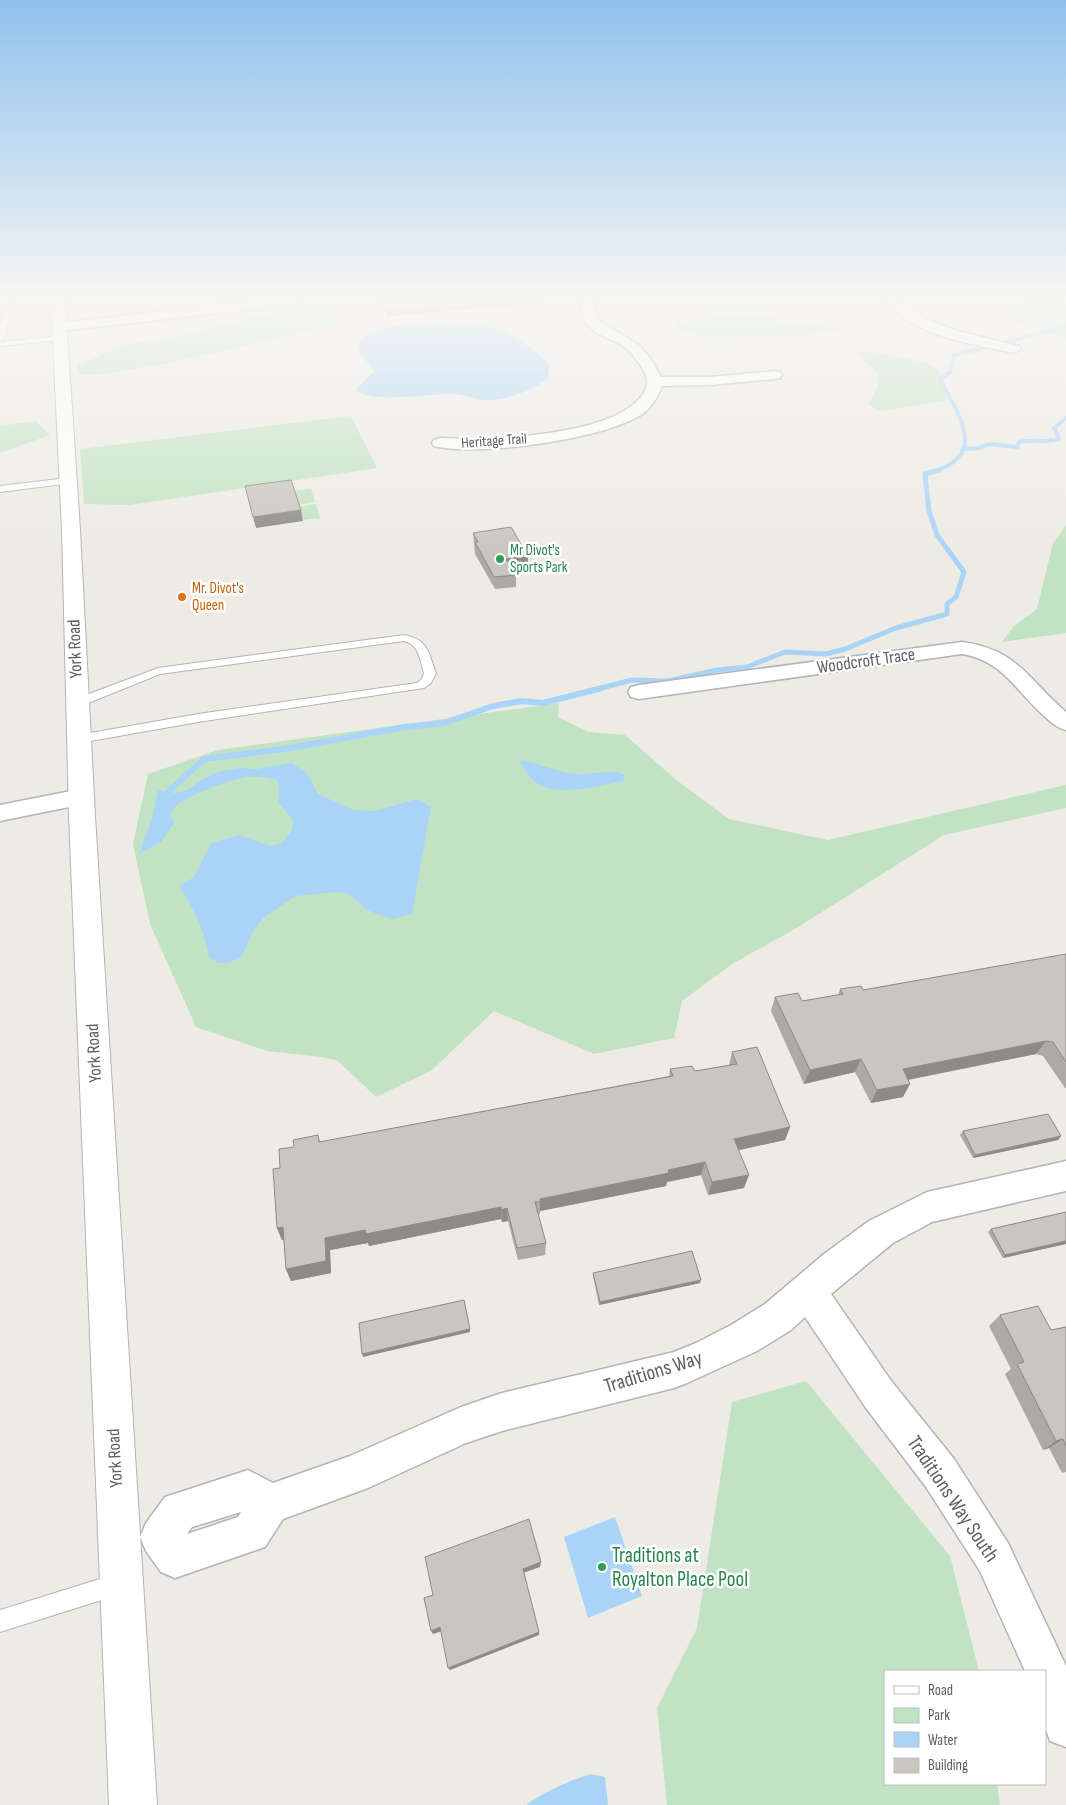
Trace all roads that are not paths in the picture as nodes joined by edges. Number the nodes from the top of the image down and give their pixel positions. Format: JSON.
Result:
{"nodes":[{"id":1,"x":63,"y":385,"type":"edge"},
{"id":2,"x":654,"y":385,"type":"edge"},
{"id":3,"x":440,"y":443,"type":"dead end"},
{"id":4,"x":68,"y":481,"type":"junction"},
{"id":5,"x":0,"y":489,"type":"edge"},
{"id":6,"x":639,"y":692,"type":"dead end"},
{"id":7,"x":77,"y":702,"type":"junction"},
{"id":8,"x":1066,"y":723,"type":"edge"},
{"id":9,"x":79,"y":739,"type":"junction"},
{"id":10,"x":82,"y":797,"type":"junction"},
{"id":11,"x":0,"y":813,"type":"edge"},
{"id":12,"x":1066,"y":1176,"type":"edge"},
{"id":13,"x":808,"y":1291,"type":"junction"},
{"id":14,"x":121,"y":1566,"type":"junction"},
{"id":15,"x":0,"y":1621,"type":"edge"},
{"id":16,"x":1046,"y":1670,"type":"edge"},
{"id":17,"x":1046,"y":1670,"type":"edge"},
{"id":18,"x":1066,"y":1724,"type":"edge"},
{"id":19,"x":133,"y":1805,"type":"edge"}],
"edges":[{"from":1,"to":4,"type":"street","name":"York Road"},
{"from":2,"to":3,"type":"street","name":"Heritage Trail"},
{"from":4,"to":5,"type":"lane"},
{"from":4,"to":7,"type":"street","name":"York Road"},
{"from":6,"to":8,"type":"street","name":"Woodcroft Trace"},
{"from":7,"to":9,"type":"street","name":"York Road"},
{"from":7,"to":9,"type":"lane"},
{"from":9,"to":10,"type":"street","name":"York Road"},
{"from":10,"to":11,"type":"street"},
{"from":10,"to":14,"type":"street","name":"York Road"},
{"from":12,"to":13,"type":"street","name":"Traditions Way"},
{"from":13,"to":14,"type":"street","name":"Traditions Way"},
{"from":13,"to":16,"type":"street","name":"Traditions Way South"},
{"from":14,"to":15,"type":"lane"},
{"from":14,"to":19,"type":"street","name":"York Road"},
{"from":17,"to":18,"type":"street","name":"Traditions Way South"}]}
